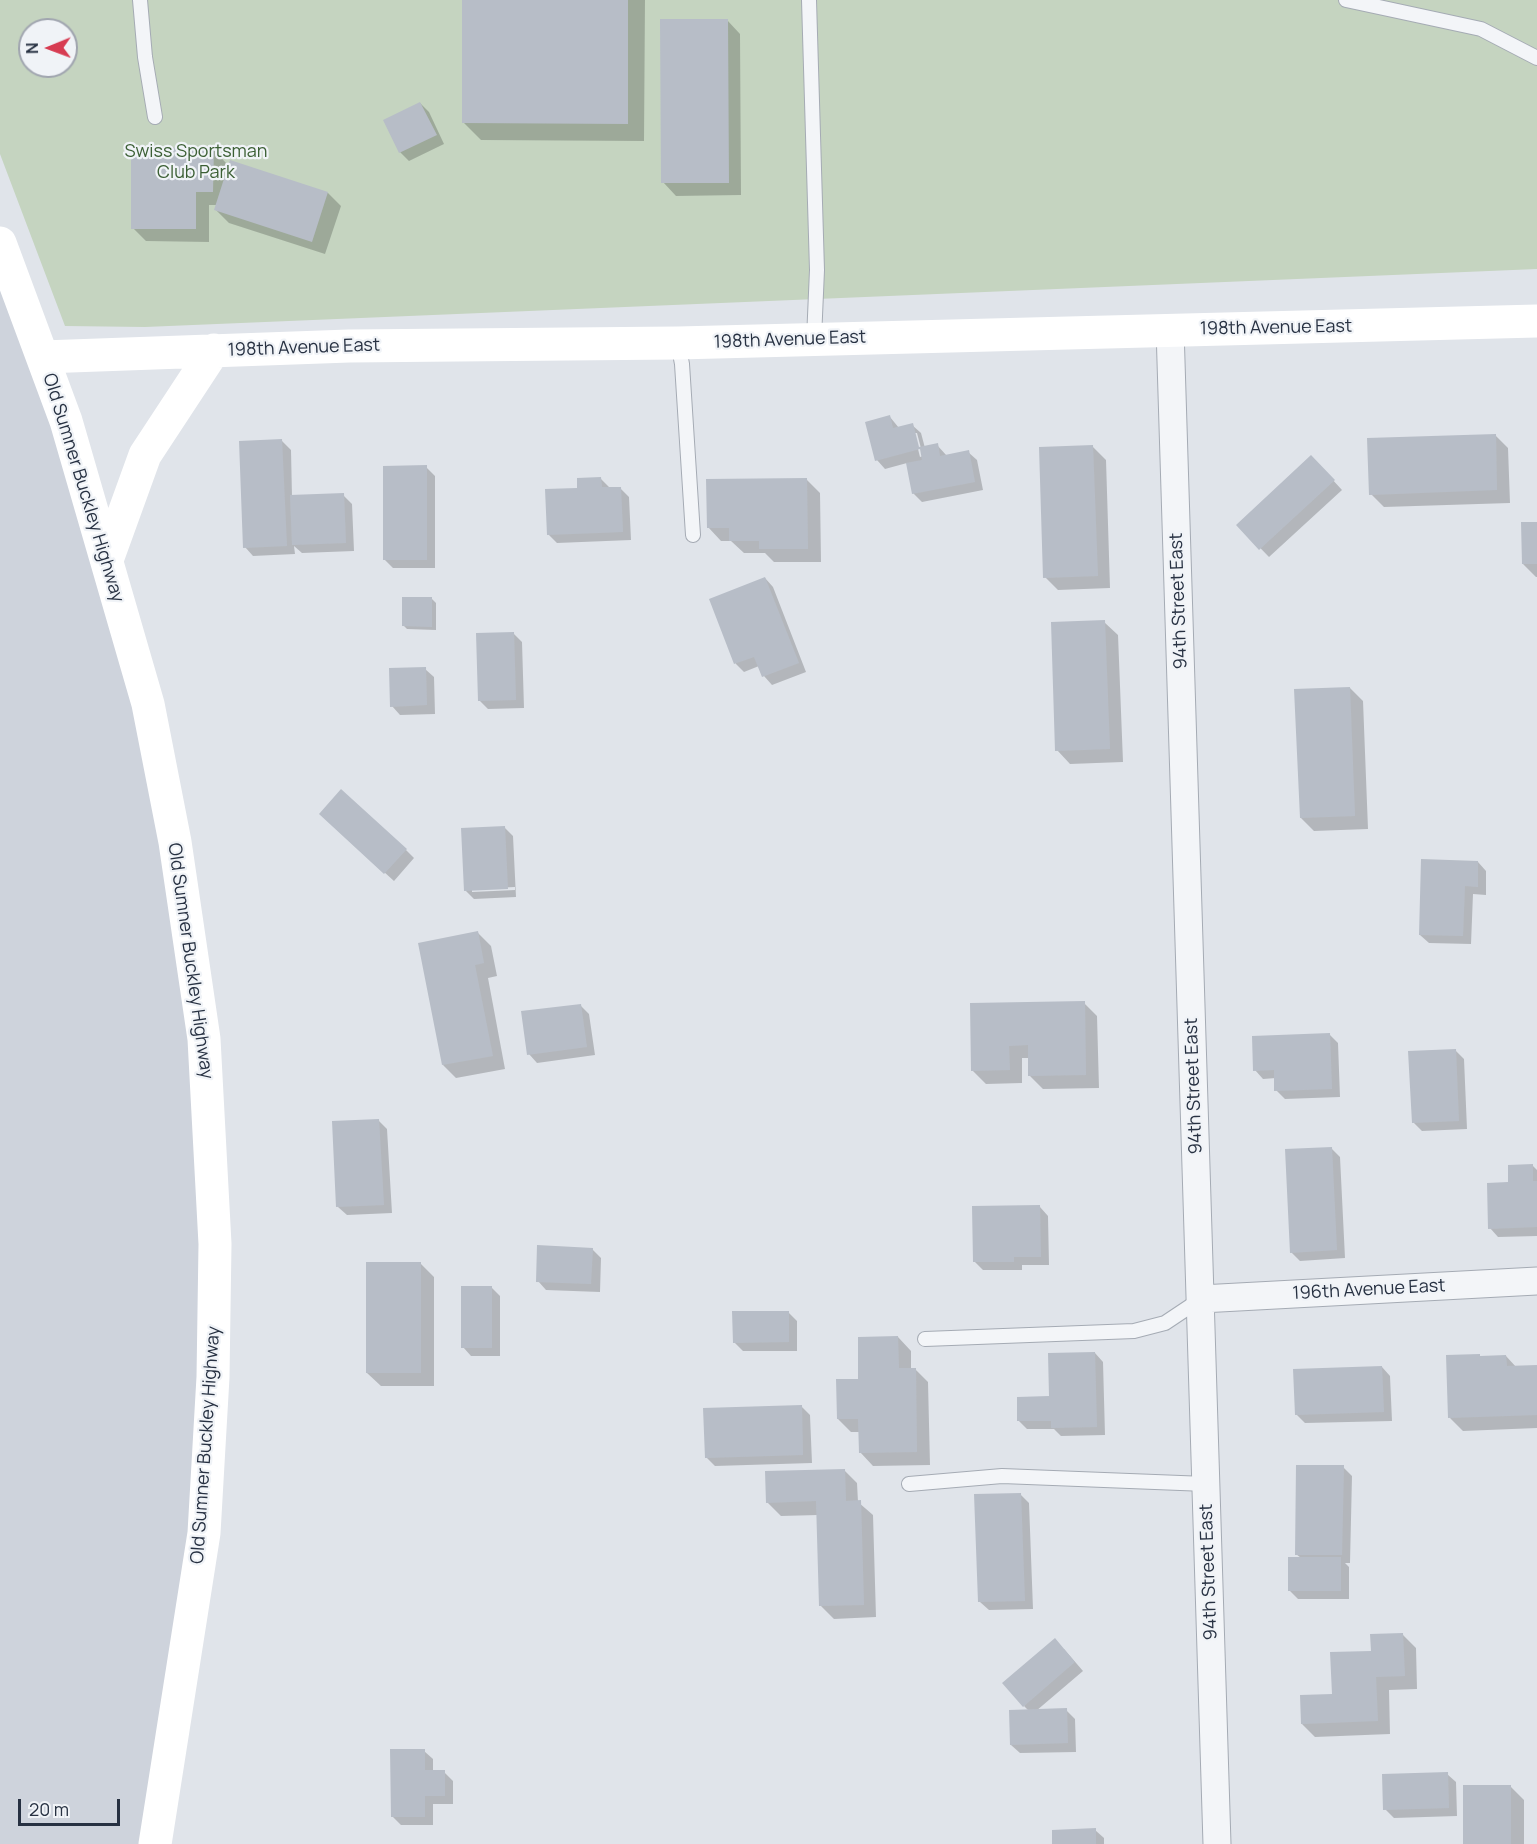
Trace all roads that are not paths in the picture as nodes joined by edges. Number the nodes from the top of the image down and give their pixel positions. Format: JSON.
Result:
{"nodes":[{"id":1,"x":140,"y":0,"type":"edge"},
{"id":2,"x":809,"y":0,"type":"edge"},
{"id":3,"x":1346,"y":0,"type":"edge"},
{"id":4,"x":1537,"y":58,"type":"edge"},
{"id":5,"x":154,"y":117,"type":"dead end"},
{"id":6,"x":0,"y":243,"type":"edge"},
{"id":7,"x":1537,"y":321,"type":"edge"},
{"id":8,"x":1170,"y":329,"type":"junction"},
{"id":9,"x":814,"y":339,"type":"junction"},
{"id":10,"x":678,"y":343,"type":"junction"},
{"id":11,"x":214,"y":350,"type":"junction"},
{"id":12,"x":43,"y":357,"type":"junction"},
{"id":13,"x":693,"y":535,"type":"dead end"},
{"id":14,"x":106,"y":560,"type":"junction"},
{"id":15,"x":1537,"y":1281,"type":"edge"},
{"id":16,"x":1201,"y":1299,"type":"junction"},
{"id":17,"x":925,"y":1339,"type":"dead end"},
{"id":18,"x":909,"y":1484,"type":"dead end"},
{"id":19,"x":1206,"y":1484,"type":"junction"},
{"id":20,"x":155,"y":1844,"type":"edge"},
{"id":21,"x":1217,"y":1844,"type":"edge"}],
"edges":[{"from":1,"to":5,"type":"lane"},
{"from":2,"to":9,"type":"lane"},
{"from":3,"to":4,"type":"lane"},
{"from":6,"to":12,"type":"street","name":"Old Sumner Buckley Highway"},
{"from":7,"to":8,"type":"street","name":"198th Avenue East"},
{"from":8,"to":9,"type":"street","name":"198th Avenue East"},
{"from":8,"to":16,"type":"street","name":"94th Street East"},
{"from":9,"to":10,"type":"street","name":"198th Avenue East"},
{"from":10,"to":11,"type":"street","name":"198th Avenue East"},
{"from":10,"to":13,"type":"lane"},
{"from":11,"to":12,"type":"street","name":"198th Avenue East"},
{"from":11,"to":14,"type":"street"},
{"from":12,"to":14,"type":"street","name":"Old Sumner Buckley Highway"},
{"from":14,"to":20,"type":"street","name":"Old Sumner Buckley Highway"},
{"from":15,"to":16,"type":"street","name":"196th Avenue East"},
{"from":16,"to":17,"type":"lane"},
{"from":16,"to":19,"type":"street","name":"94th Street East"},
{"from":18,"to":19,"type":"lane"},
{"from":19,"to":21,"type":"street","name":"94th Street East"}]}
